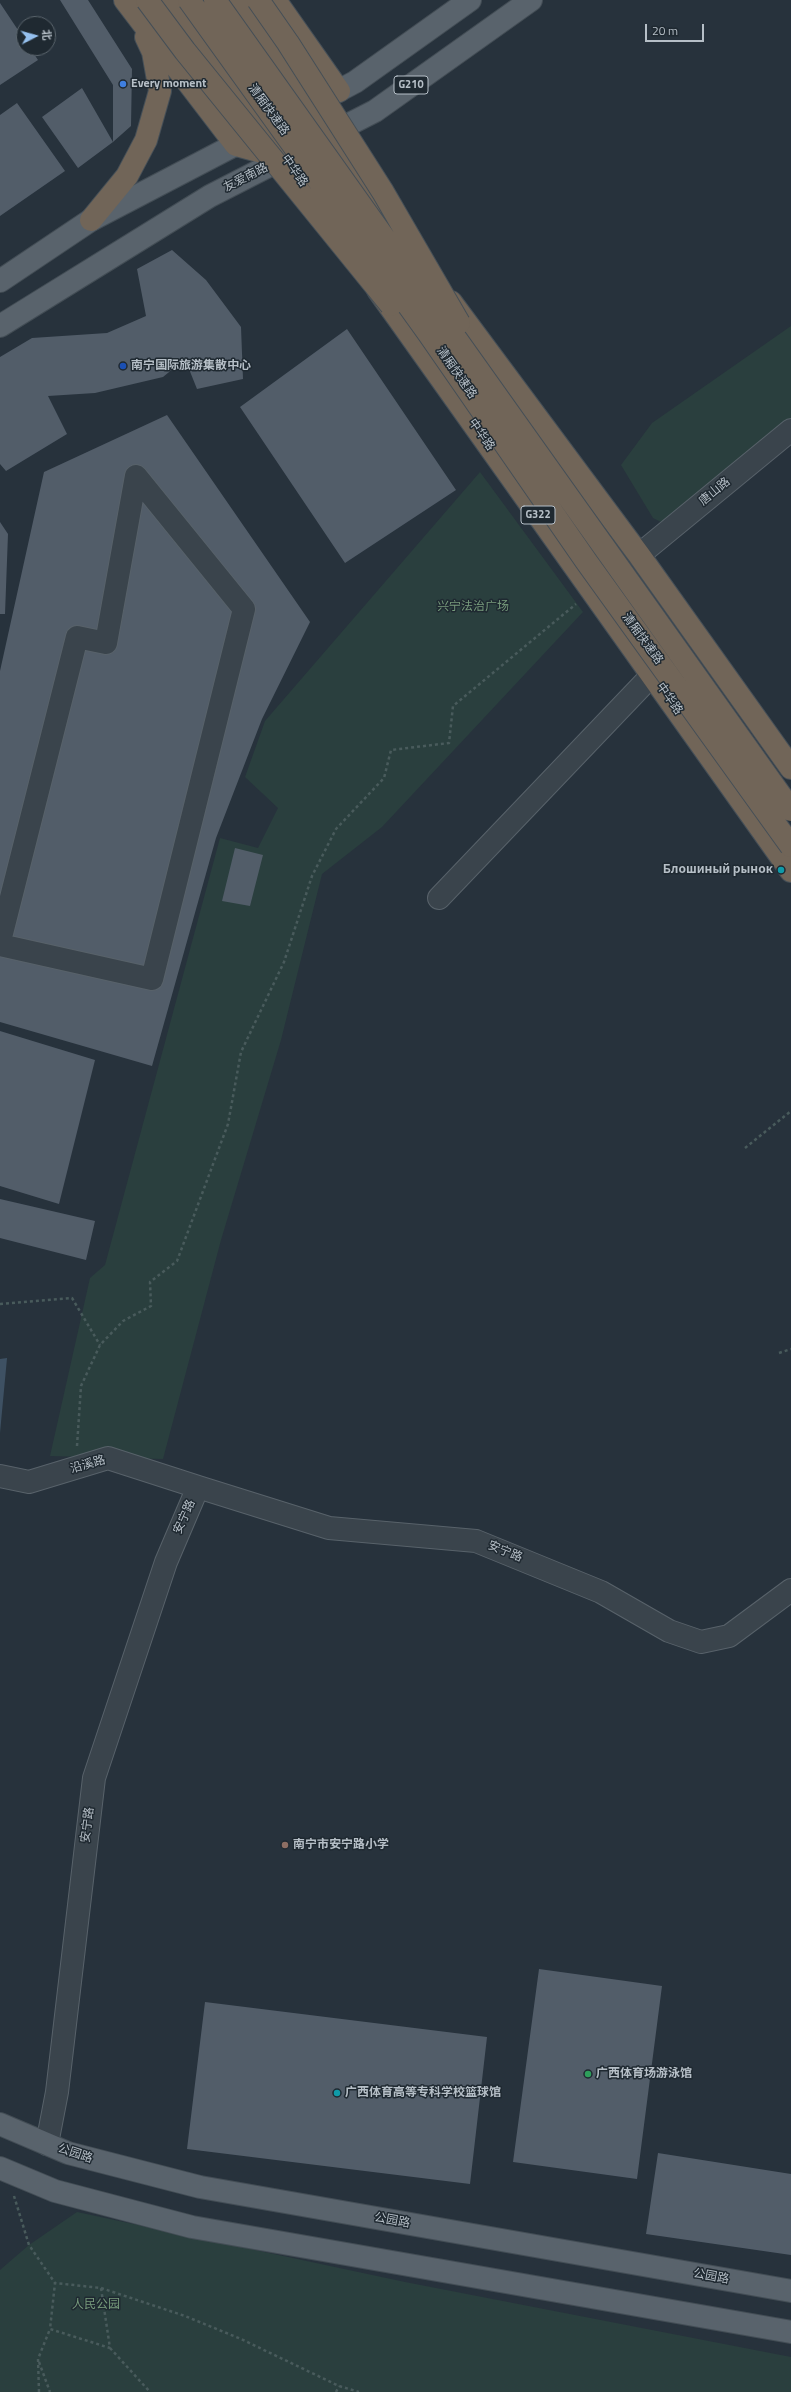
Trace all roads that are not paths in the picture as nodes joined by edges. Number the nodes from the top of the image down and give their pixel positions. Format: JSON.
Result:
{"nodes":[{"id":1,"x":125,"y":0,"type":"edge"},
{"id":2,"x":170,"y":0,"type":"edge"},
{"id":3,"x":189,"y":0,"type":"edge"},
{"id":4,"x":215,"y":0,"type":"edge"},
{"id":5,"x":234,"y":0,"type":"edge"},
{"id":6,"x":258,"y":0,"type":"edge"},
{"id":7,"x":275,"y":0,"type":"edge"},
{"id":8,"x":470,"y":0,"type":"edge"},
{"id":9,"x":531,"y":0,"type":"edge"},
{"id":10,"x":142,"y":9,"type":"edge"},
{"id":11,"x":339,"y":91,"type":"junction"},
{"id":12,"x":306,"y":108,"type":"junction"},
{"id":13,"x":264,"y":130,"type":"junction"},
{"id":14,"x":327,"y":136,"type":"junction"},
{"id":15,"x":236,"y":145,"type":"junction"},
{"id":16,"x":285,"y":158,"type":"junction"},
{"id":17,"x":92,"y":220,"type":"junction"},
{"id":18,"x":0,"y":281,"type":"edge"},
{"id":19,"x":0,"y":326,"type":"edge"},
{"id":20,"x":791,"y":430,"type":"edge"},
{"id":21,"x":509,"y":450,"type":"junction"},
{"id":22,"x":535,"y":451,"type":"junction"},
{"id":23,"x":639,"y":555,"type":"junction"},
{"id":24,"x":652,"y":675,"type":"junction"},
{"id":25,"x":791,"y":768,"type":"edge"},
{"id":26,"x":791,"y":810,"type":"edge"},
{"id":27,"x":791,"y":846,"type":"edge"},
{"id":28,"x":791,"y":871,"type":"edge"},
{"id":29,"x":438,"y":898,"type":"dead end"},
{"id":30,"x":0,"y":941,"type":"edge"},
{"id":31,"x":0,"y":945,"type":"edge"},
{"id":32,"x":0,"y":1476,"type":"edge"},
{"id":33,"x":198,"y":1487,"type":"junction"},
{"id":34,"x":791,"y":1590,"type":"edge"},
{"id":35,"x":0,"y":2124,"type":"edge"},
{"id":36,"x":47,"y":2144,"type":"junction"},
{"id":37,"x":3,"y":2169,"type":"edge"},
{"id":38,"x":791,"y":2291,"type":"edge"},
{"id":39,"x":791,"y":2332,"type":"edge"}],
"edges":[{"from":1,"to":10,"type":"highway"},
{"from":2,"to":13,"type":"highway","name":"中华路"},
{"from":3,"to":21,"type":"highway","name":"清厢快速路","bridge":true},
{"from":4,"to":22,"type":"highway","name":"清厢快速路","bridge":true},
{"from":5,"to":12,"type":"highway"},
{"from":6,"to":22,"type":"highway","bridge":true},
{"from":7,"to":11,"type":"highway"},
{"from":8,"to":11,"type":"main road","number":"G210"},
{"from":9,"to":14,"type":"main road","name":"友爱南路","number":"G210"},
{"from":10,"to":15,"type":"highway"},
{"from":10,"to":17,"type":"highway"},
{"from":10,"to":21,"type":"highway","bridge":true},
{"from":11,"to":12,"type":"main road","number":"G210"},
{"from":12,"to":13,"type":"main road"},
{"from":12,"to":14,"type":"highway"},
{"from":13,"to":15,"type":"main road"},
{"from":13,"to":16,"type":"highway","name":"中华路"},
{"from":14,"to":16,"type":"main road","name":"友爱南路","number":"G210"},
{"from":14,"to":23,"type":"highway"},
{"from":15,"to":16,"type":"highway"},
{"from":15,"to":17,"type":"main road"},
{"from":16,"to":19,"type":"main road","name":"友爱南路"},
{"from":16,"to":24,"type":"highway","name":"中华路","number":"G322"},
{"from":17,"to":18,"type":"main road"},
{"from":20,"to":23,"type":"street","name":"唐山路"},
{"from":21,"to":27,"type":"highway","name":"清厢快速路","bridge":true},
{"from":22,"to":26,"type":"highway","name":"清厢快速路","bridge":true},
{"from":23,"to":25,"type":"highway"},
{"from":24,"to":28,"type":"highway","name":"中华路","number":"G322"},
{"from":24,"to":29,"type":"street"},
{"from":30,"to":31,"type":"street"},
{"from":32,"to":33,"type":"street","name":"沿溪路"},
{"from":33,"to":34,"type":"street","name":"安宁路"},
{"from":33,"to":36,"type":"street","name":"安宁路"},
{"from":35,"to":36,"type":"main road","name":"公园路"},
{"from":36,"to":38,"type":"main road","name":"公园路"},
{"from":37,"to":39,"type":"main road"}]}
